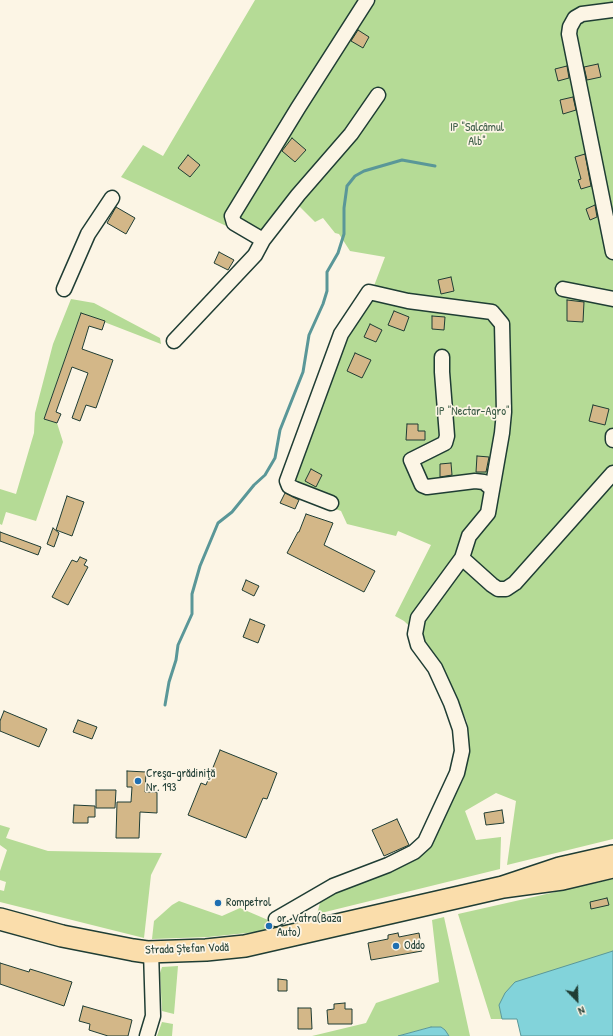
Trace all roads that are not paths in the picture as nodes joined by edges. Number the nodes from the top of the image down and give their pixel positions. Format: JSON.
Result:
{"nodes":[{"id":1,"x":367,"y":0,"type":"edge"},
{"id":2,"x":613,"y":10,"type":"edge"},
{"id":3,"x":378,"y":95,"type":"dead end"},
{"id":4,"x":112,"y":198,"type":"dead end"},
{"id":5,"x":263,"y":240,"type":"junction"},
{"id":6,"x":613,"y":252,"type":"edge"},
{"id":7,"x":64,"y":289,"type":"dead end"},
{"id":8,"x":563,"y":290,"type":"dead end"},
{"id":9,"x":613,"y":299,"type":"edge"},
{"id":10,"x":174,"y":341,"type":"dead end"},
{"id":11,"x":442,"y":357,"type":"dead end"},
{"id":12,"x":613,"y":436,"type":"edge"},
{"id":13,"x":613,"y":440,"type":"edge"},
{"id":14,"x":613,"y":473,"type":"edge"},
{"id":15,"x":492,"y":489,"type":"junction"},
{"id":16,"x":331,"y":503,"type":"dead end"},
{"id":17,"x":462,"y":558,"type":"junction"},
{"id":18,"x":613,"y":856,"type":"edge"},
{"id":19,"x":613,"y":868,"type":"edge"},
{"id":20,"x":503,"y":887,"type":"junction"},
{"id":21,"x":0,"y":919,"type":"edge"},
{"id":22,"x":276,"y":919,"type":"dead end"},
{"id":23,"x":152,"y":952,"type":"junction"},
{"id":24,"x":147,"y":1036,"type":"edge"}],
"edges":[{"from":1,"to":5,"type":"street"},
{"from":2,"to":6,"type":"street"},
{"from":3,"to":5,"type":"street"},
{"from":4,"to":7,"type":"street"},
{"from":5,"to":10,"type":"street"},
{"from":8,"to":9,"type":"street"},
{"from":11,"to":15,"type":"street"},
{"from":12,"to":13,"type":"street"},
{"from":14,"to":17,"type":"street"},
{"from":15,"to":16,"type":"street"},
{"from":15,"to":17,"type":"street"},
{"from":17,"to":22,"type":"street"},
{"from":18,"to":20,"type":"highway"},
{"from":19,"to":20,"type":"highway"},
{"from":20,"to":23,"type":"highway","name":"Strada Ștefan Vodă"},
{"from":21,"to":23,"type":"highway","name":"Strada Ștefan Vodă"},
{"from":23,"to":24,"type":"street"}]}
